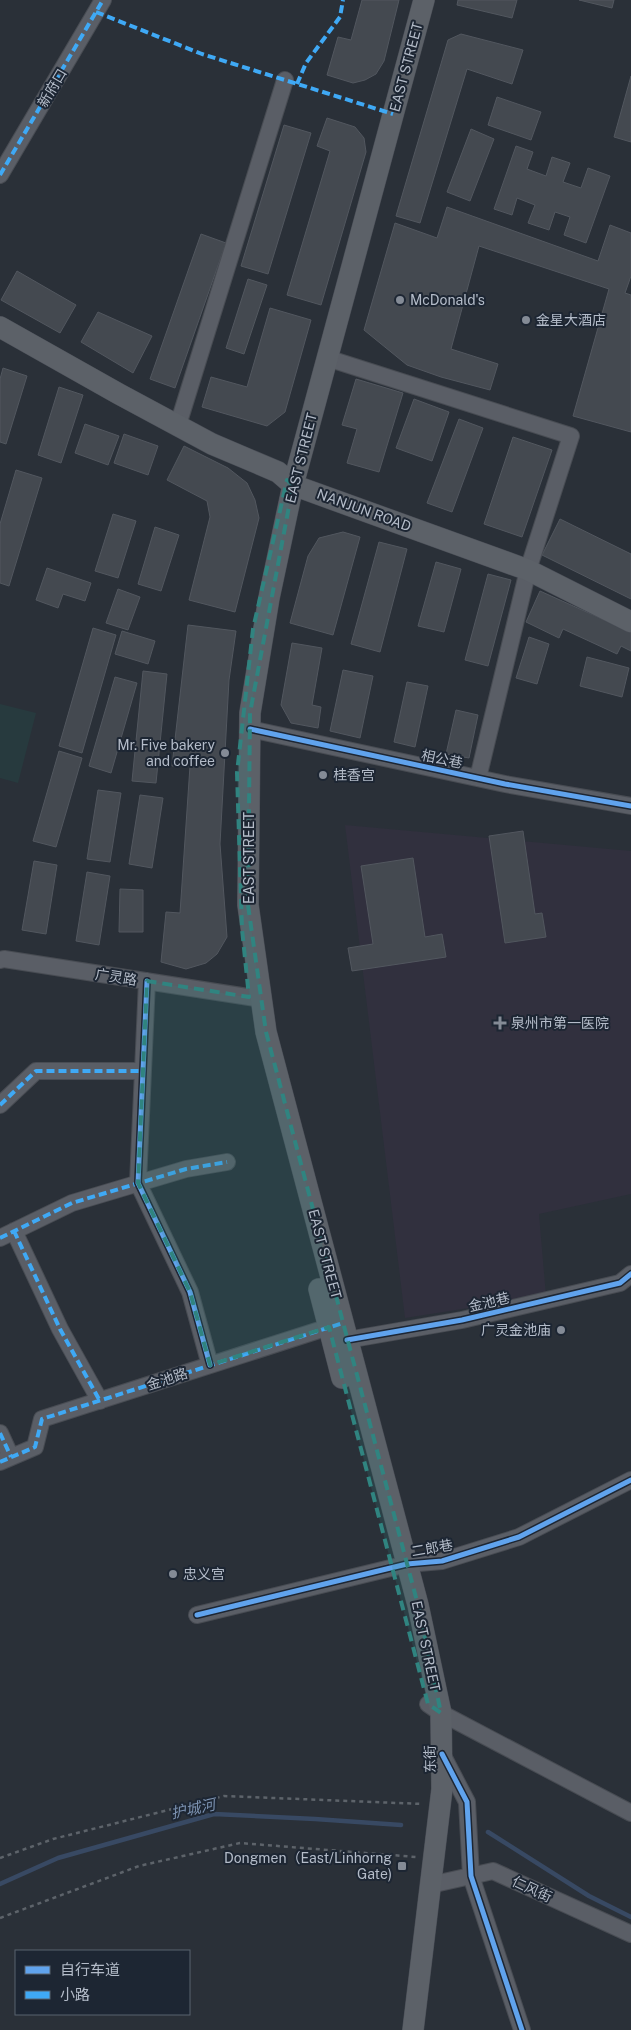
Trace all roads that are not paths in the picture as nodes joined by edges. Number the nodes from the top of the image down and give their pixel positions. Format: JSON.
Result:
{"nodes":[{"id":1,"x":103,"y":0,"type":"edge"},
{"id":2,"x":424,"y":0,"type":"edge"},
{"id":3,"x":285,"y":80,"type":"dead end"},
{"id":4,"x":0,"y":176,"type":"edge"},
{"id":5,"x":0,"y":327,"type":"edge"},
{"id":6,"x":327,"y":358,"type":"junction"},
{"id":7,"x":178,"y":425,"type":"junction"},
{"id":8,"x":290,"y":482,"type":"junction"},
{"id":9,"x":528,"y":570,"type":"junction"},
{"id":10,"x":631,"y":622,"type":"edge"},
{"id":11,"x":250,"y":729,"type":"junction"},
{"id":12,"x":478,"y":778,"type":"junction"},
{"id":13,"x":631,"y":806,"type":"edge"},
{"id":14,"x":0,"y":960,"type":"edge"},
{"id":15,"x":146,"y":981,"type":"junction"},
{"id":16,"x":255,"y":998,"type":"junction"},
{"id":17,"x":143,"y":1071,"type":"junction"},
{"id":18,"x":0,"y":1105,"type":"edge"},
{"id":19,"x":227,"y":1162,"type":"dead end"},
{"id":20,"x":138,"y":1183,"type":"junction"},
{"id":21,"x":7,"y":1234,"type":"edge"},
{"id":22,"x":631,"y":1274,"type":"edge"},
{"id":23,"x":340,"y":1330,"type":"junction"},
{"id":24,"x":210,"y":1365,"type":"junction"},
{"id":25,"x":100,"y":1401,"type":"junction"},
{"id":26,"x":0,"y":1433,"type":"edge"},
{"id":27,"x":6,"y":1460,"type":"edge"},
{"id":28,"x":631,"y":1480,"type":"edge"},
{"id":29,"x":400,"y":1566,"type":"junction"},
{"id":30,"x":197,"y":1615,"type":"dead end"},
{"id":31,"x":434,"y":1709,"type":"junction"},
{"id":32,"x":442,"y":1754,"type":"junction"},
{"id":33,"x":631,"y":1813,"type":"edge"},
{"id":34,"x":471,"y":1876,"type":"junction"},
{"id":35,"x":430,"y":1885,"type":"junction"},
{"id":36,"x":631,"y":1934,"type":"edge"},
{"id":37,"x":401,"y":2030,"type":"edge"},
{"id":38,"x":413,"y":2030,"type":"edge"},
{"id":39,"x":522,"y":2030,"type":"edge"}],
"edges":[{"from":1,"to":4,"type":"street","name":"新府口"},
{"from":2,"to":6,"type":"main road","name":"EAST STREET"},
{"from":3,"to":7,"type":"street"},
{"from":5,"to":7,"type":"main road","name":"NANJUN ROAD"},
{"from":6,"to":8,"type":"main road","name":"EAST STREET"},
{"from":6,"to":9,"type":"street"},
{"from":7,"to":8,"type":"main road","name":"NANJUN ROAD"},
{"from":8,"to":9,"type":"main road","name":"NANJUN ROAD"},
{"from":8,"to":11,"type":"main road","name":"EAST STREET"},
{"from":8,"to":16,"type":"main road","name":"EAST STREET"},
{"from":9,"to":10,"type":"main road","name":"NANJUN ROAD"},
{"from":9,"to":12,"type":"street"},
{"from":11,"to":12,"type":"street","name":"相公巷"},
{"from":11,"to":16,"type":"main road","name":"EAST STREET"},
{"from":12,"to":13,"type":"street","name":"相公巷"},
{"from":14,"to":15,"type":"street","name":"广灵路"},
{"from":15,"to":16,"type":"street","name":"广灵路"},
{"from":15,"to":17,"type":"street"},
{"from":16,"to":23,"type":"main road","name":"EAST STREET"},
{"from":17,"to":18,"type":"street"},
{"from":17,"to":20,"type":"street"},
{"from":19,"to":20,"type":"street"},
{"from":20,"to":21,"type":"street"},
{"from":20,"to":24,"type":"street"},
{"from":21,"to":25,"type":"street"},
{"from":22,"to":23,"type":"street","name":"金池巷"},
{"from":23,"to":24,"type":"street","name":"金池路"},
{"from":23,"to":29,"type":"main road","name":"EAST STREET"},
{"from":24,"to":25,"type":"street","name":"金池路"},
{"from":25,"to":27,"type":"street","name":"金池路"},
{"from":26,"to":27,"type":"street"},
{"from":28,"to":29,"type":"street","name":"二郎巷"},
{"from":29,"to":30,"type":"street","name":"二郎巷"},
{"from":29,"to":31,"type":"main road","name":"EAST STREET"},
{"from":31,"to":32,"type":"main road","name":"东街"},
{"from":31,"to":33,"type":"street"},
{"from":31,"to":37,"type":"main road","name":"EAST STREET"},
{"from":32,"to":34,"type":"street"},
{"from":32,"to":35,"type":"main road","name":"东街"},
{"from":34,"to":35,"type":"street","name":"仁风街"},
{"from":34,"to":36,"type":"street","name":"仁风街"},
{"from":34,"to":39,"type":"street"},
{"from":35,"to":38,"type":"main road","name":"东街"}]}
